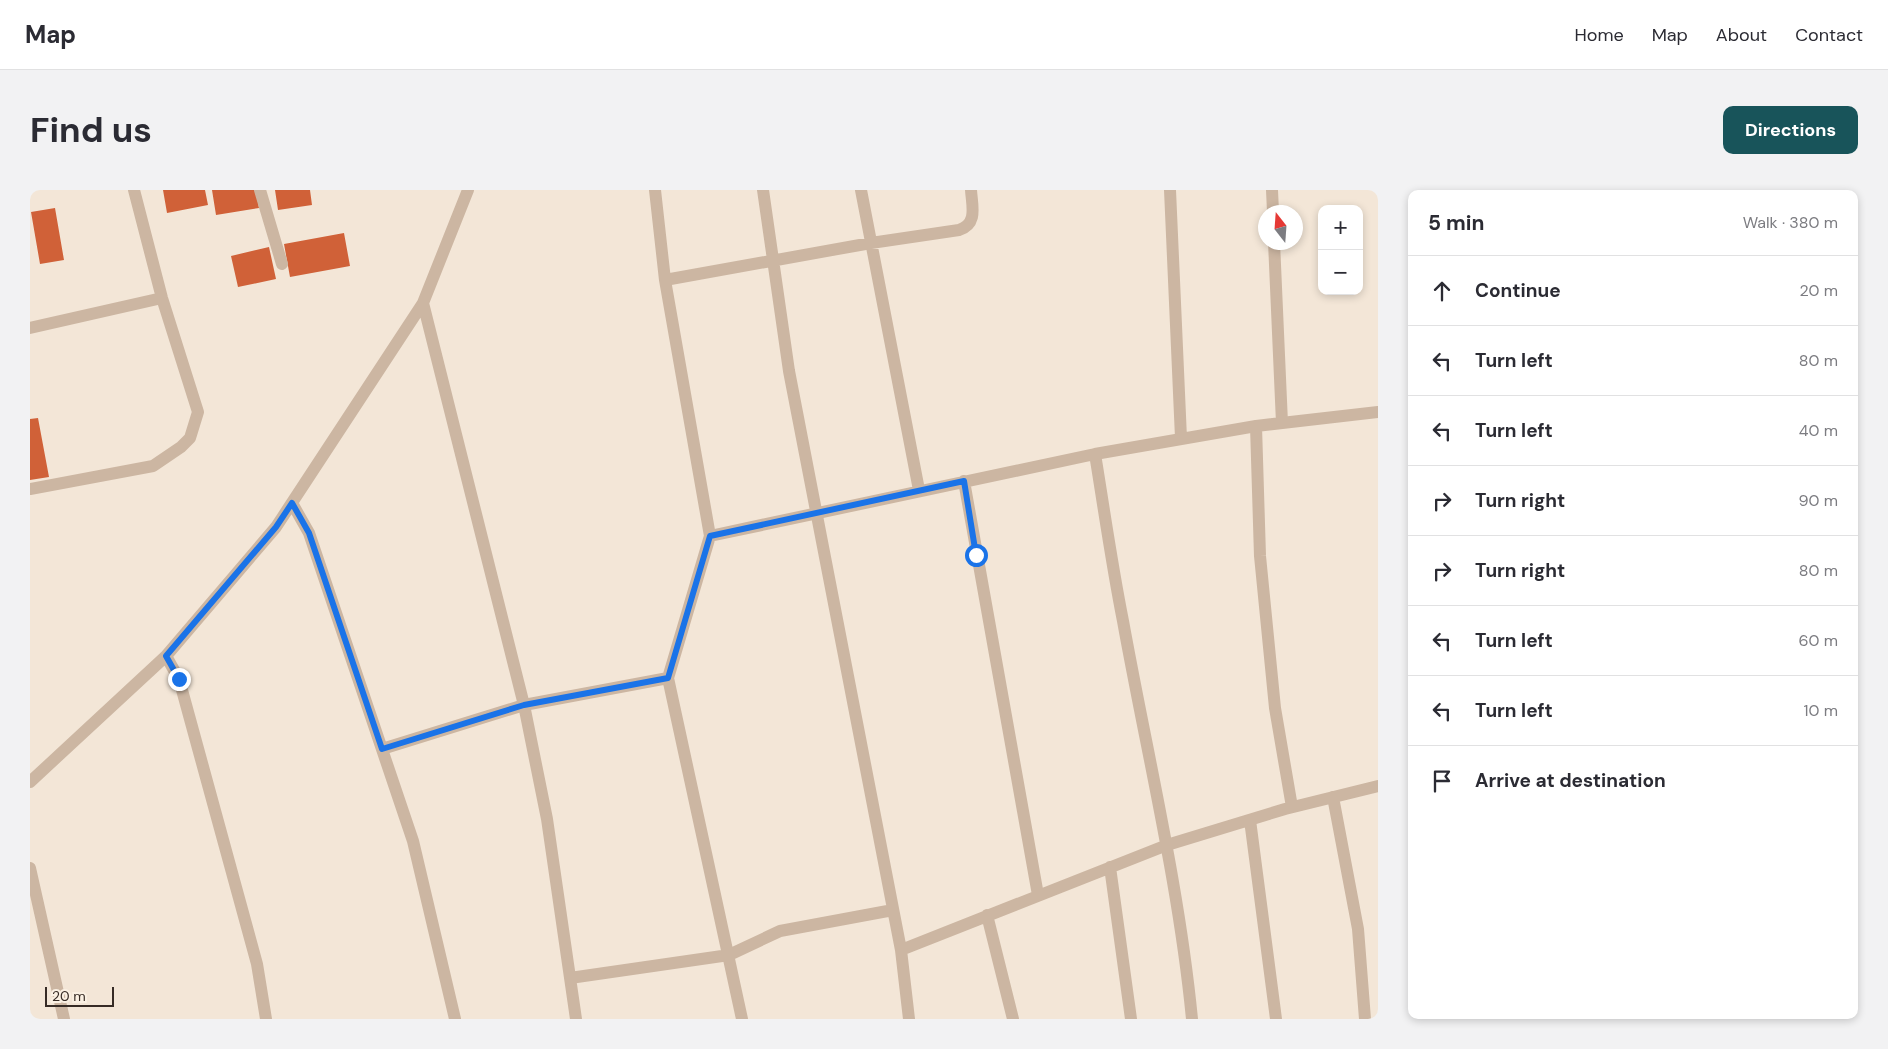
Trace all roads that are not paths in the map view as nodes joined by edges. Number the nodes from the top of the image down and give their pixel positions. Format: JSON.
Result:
{"nodes":[{"id":1,"x":134,"y":190,"type":"edge"},
{"id":2,"x":260,"y":190,"type":"edge"},
{"id":3,"x":468,"y":190,"type":"edge"},
{"id":4,"x":655,"y":190,"type":"edge"},
{"id":5,"x":763,"y":190,"type":"edge"},
{"id":6,"x":861,"y":190,"type":"edge"},
{"id":7,"x":970,"y":190,"type":"edge"},
{"id":8,"x":1170,"y":190,"type":"edge"},
{"id":9,"x":1272,"y":190,"type":"edge"},
{"id":10,"x":1273,"y":205,"type":"edge"},
{"id":11,"x":871,"y":243,"type":"junction"},
{"id":12,"x":1274,"y":250,"type":"edge"},
{"id":13,"x":773,"y":260,"type":"junction"},
{"id":14,"x":282,"y":264,"type":"dead end"},
{"id":15,"x":665,"y":280,"type":"junction"},
{"id":16,"x":162,"y":298,"type":"junction"},
{"id":17,"x":423,"y":303,"type":"junction"},
{"id":18,"x":30,"y":328,"type":"edge"},
{"id":19,"x":1378,"y":412,"type":"edge"},
{"id":20,"x":1282,"y":423,"type":"junction"},
{"id":21,"x":1256,"y":426,"type":"junction"},
{"id":22,"x":1181,"y":438,"type":"junction"},
{"id":23,"x":1095,"y":454,"type":"junction"},
{"id":24,"x":964,"y":481,"type":"junction"},
{"id":25,"x":30,"y":489,"type":"edge"},
{"id":26,"x":919,"y":490,"type":"junction"},
{"id":27,"x":292,"y":503,"type":"junction"},
{"id":28,"x":816,"y":513,"type":"junction"},
{"id":29,"x":710,"y":536,"type":"junction"},
{"id":30,"x":166,"y":656,"type":"junction"},
{"id":31,"x":668,"y":678,"type":"junction"},
{"id":32,"x":524,"y":705,"type":"junction"},
{"id":33,"x":382,"y":749,"type":"junction"},
{"id":34,"x":30,"y":782,"type":"edge"},
{"id":35,"x":1378,"y":786,"type":"edge"},
{"id":36,"x":1333,"y":797,"type":"junction"},
{"id":37,"x":1292,"y":807,"type":"junction"},
{"id":38,"x":1250,"y":820,"type":"junction"},
{"id":39,"x":1167,"y":845,"type":"junction"},
{"id":40,"x":1110,"y":867,"type":"junction"},
{"id":41,"x":30,"y":868,"type":"edge"},
{"id":42,"x":1038,"y":895,"type":"junction"},
{"id":43,"x":893,"y":910,"type":"junction"},
{"id":44,"x":987,"y":915,"type":"junction"},
{"id":45,"x":901,"y":950,"type":"junction"},
{"id":46,"x":729,"y":955,"type":"junction"},
{"id":47,"x":570,"y":978,"type":"junction"},
{"id":48,"x":64,"y":1019,"type":"edge"},
{"id":49,"x":266,"y":1019,"type":"edge"},
{"id":50,"x":455,"y":1019,"type":"edge"},
{"id":51,"x":576,"y":1019,"type":"edge"},
{"id":52,"x":742,"y":1019,"type":"edge"},
{"id":53,"x":909,"y":1019,"type":"edge"},
{"id":54,"x":1013,"y":1019,"type":"edge"},
{"id":55,"x":1131,"y":1019,"type":"edge"},
{"id":56,"x":1192,"y":1019,"type":"edge"},
{"id":57,"x":1276,"y":1019,"type":"edge"},
{"id":58,"x":1365,"y":1019,"type":"edge"}],
"edges":[{"from":1,"to":16,"type":"street"},
{"from":2,"to":14,"type":"street"},
{"from":3,"to":17,"type":"street"},
{"from":4,"to":15,"type":"street"},
{"from":5,"to":13,"type":"street"},
{"from":6,"to":11,"type":"street"},
{"from":7,"to":11,"type":"street"},
{"from":8,"to":22,"type":"street"},
{"from":9,"to":10,"type":"street"},
{"from":11,"to":13,"type":"street"},
{"from":11,"to":26,"type":"street"},
{"from":12,"to":20,"type":"street"},
{"from":13,"to":15,"type":"street"},
{"from":13,"to":28,"type":"street"},
{"from":15,"to":29,"type":"street"},
{"from":16,"to":18,"type":"street"},
{"from":16,"to":25,"type":"street"},
{"from":17,"to":27,"type":"street"},
{"from":17,"to":32,"type":"street"},
{"from":19,"to":20,"type":"street"},
{"from":20,"to":21,"type":"street"},
{"from":21,"to":22,"type":"street"},
{"from":21,"to":37,"type":"street"},
{"from":22,"to":23,"type":"street"},
{"from":23,"to":24,"type":"street"},
{"from":23,"to":39,"type":"street"},
{"from":24,"to":26,"type":"street"},
{"from":24,"to":42,"type":"street"},
{"from":26,"to":28,"type":"street"},
{"from":27,"to":30,"type":"street"},
{"from":27,"to":33,"type":"street"},
{"from":28,"to":29,"type":"street"},
{"from":28,"to":43,"type":"street"},
{"from":29,"to":31,"type":"street"},
{"from":30,"to":34,"type":"street"},
{"from":30,"to":49,"type":"street"},
{"from":31,"to":32,"type":"street"},
{"from":31,"to":46,"type":"street"},
{"from":32,"to":33,"type":"street"},
{"from":32,"to":47,"type":"street"},
{"from":33,"to":50,"type":"street"},
{"from":35,"to":36,"type":"street"},
{"from":36,"to":37,"type":"street"},
{"from":36,"to":58,"type":"street"},
{"from":37,"to":38,"type":"street"},
{"from":38,"to":39,"type":"street"},
{"from":38,"to":57,"type":"street"},
{"from":39,"to":40,"type":"street"},
{"from":39,"to":56,"type":"street"},
{"from":40,"to":42,"type":"street"},
{"from":40,"to":55,"type":"street"},
{"from":41,"to":48,"type":"street"},
{"from":42,"to":44,"type":"street"},
{"from":43,"to":45,"type":"street"},
{"from":43,"to":46,"type":"street"},
{"from":44,"to":45,"type":"street"},
{"from":44,"to":54,"type":"street"},
{"from":45,"to":53,"type":"street"},
{"from":46,"to":47,"type":"street"},
{"from":46,"to":52,"type":"street"},
{"from":47,"to":51,"type":"street"}]}
